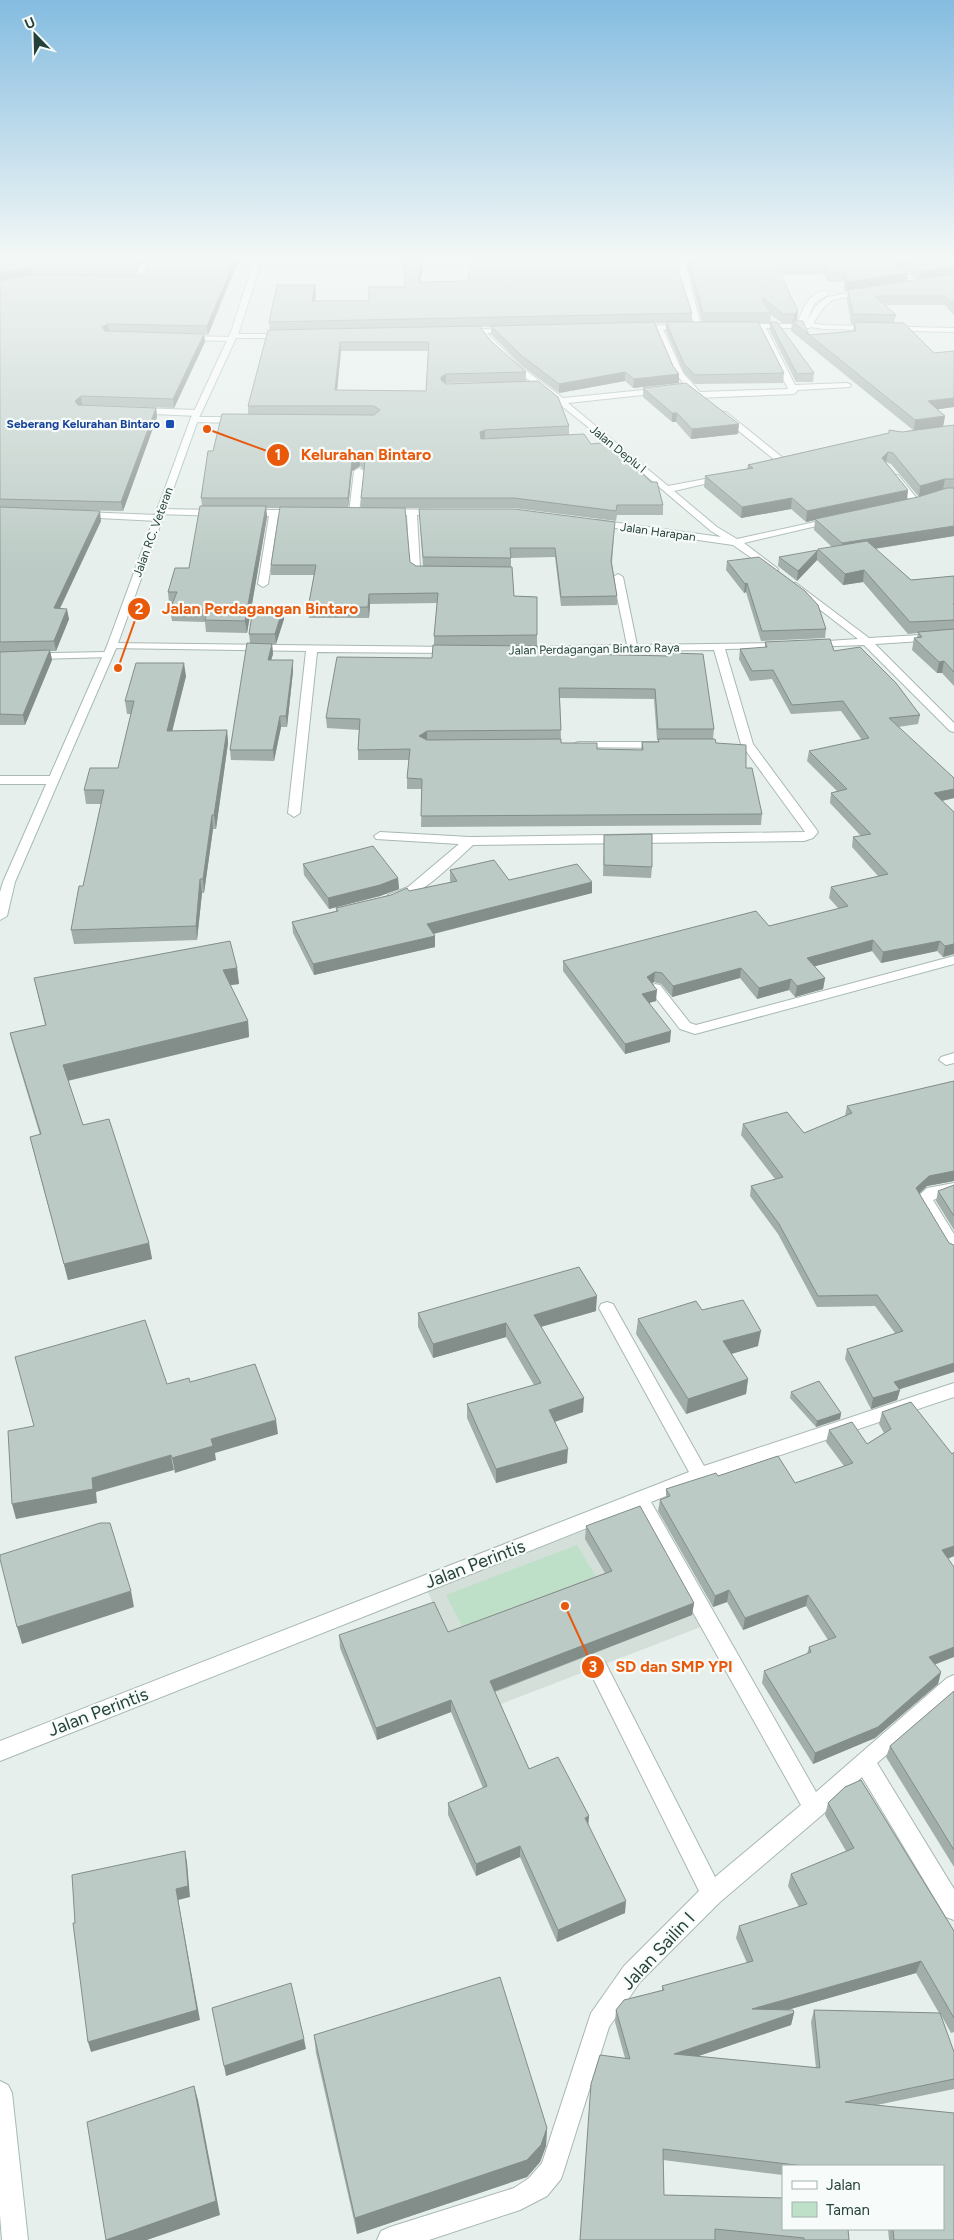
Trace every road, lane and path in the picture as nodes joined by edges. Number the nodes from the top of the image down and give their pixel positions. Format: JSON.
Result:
{"nodes":[{"id":1,"x":221,"y":363,"type":"edge"},
{"id":2,"x":513,"y":363,"type":"edge"},
{"id":3,"x":673,"y":363,"type":"edge"},
{"id":4,"x":779,"y":363,"type":"edge"},
{"id":5,"x":521,"y":385,"type":"edge"},
{"id":6,"x":540,"y":385,"type":"junction"},
{"id":7,"x":847,"y":385,"type":"dead end"},
{"id":8,"x":688,"y":387,"type":"junction"},
{"id":9,"x":678,"y":388,"type":"edge"},
{"id":10,"x":792,"y":388,"type":"junction"},
{"id":11,"x":668,"y":389,"type":"edge"},
{"id":12,"x":699,"y":395,"type":"junction"},
{"id":13,"x":561,"y":401,"type":"junction"},
{"id":14,"x":130,"y":411,"type":"edge"},
{"id":15,"x":196,"y":416,"type":"junction"},
{"id":16,"x":246,"y":420,"type":"edge"},
{"id":17,"x":604,"y":438,"type":"junction"},
{"id":18,"x":588,"y":439,"type":"edge"},
{"id":19,"x":784,"y":463,"type":"edge"},
{"id":20,"x":887,"y":467,"type":"edge"},
{"id":21,"x":359,"y":471,"type":"edge"},
{"id":22,"x":736,"y":474,"type":"edge"},
{"id":23,"x":668,"y":489,"type":"junction"},
{"id":24,"x":916,"y":503,"type":"edge"},
{"id":25,"x":412,"y":512,"type":"junction"},
{"id":26,"x":451,"y":512,"type":"edge"},
{"id":27,"x":309,"y":513,"type":"edge"},
{"id":28,"x":69,"y":514,"type":"edge"},
{"id":29,"x":274,"y":514,"type":"junction"},
{"id":30,"x":159,"y":515,"type":"junction"},
{"id":31,"x":840,"y":520,"type":"edge"},
{"id":32,"x":586,"y":522,"type":"edge"},
{"id":33,"x":736,"y":542,"type":"junction"},
{"id":34,"x":439,"y":572,"type":"edge"},
{"id":35,"x":618,"y":577,"type":"dead end"},
{"id":36,"x":263,"y":584,"type":"dead end"},
{"id":37,"x":954,"y":636,"type":"edge"},
{"id":38,"x":867,"y":643,"type":"junction"},
{"id":39,"x":719,"y":647,"type":"junction"},
{"id":40,"x":312,"y":649,"type":"junction"},
{"id":41,"x":633,"y":649,"type":"junction"},
{"id":42,"x":468,"y":650,"type":"edge"},
{"id":43,"x":507,"y":650,"type":"edge"},
{"id":44,"x":109,"y":651,"type":"junction"},
{"id":45,"x":0,"y":656,"type":"edge"},
{"id":46,"x":954,"y":729,"type":"edge"},
{"id":47,"x":563,"y":745,"type":"edge"},
{"id":48,"x":679,"y":745,"type":"edge"},
{"id":49,"x":0,"y":780,"type":"edge"},
{"id":50,"x":51,"y":780,"type":"junction"},
{"id":51,"x":294,"y":813,"type":"dead end"},
{"id":52,"x":380,"y":836,"type":"dead end"},
{"id":53,"x":470,"y":841,"type":"junction"},
{"id":54,"x":378,"y":903,"type":"edge"},
{"id":55,"x":0,"y":916,"type":"edge"},
{"id":56,"x":954,"y":960,"type":"edge"},
{"id":57,"x":655,"y":988,"type":"edge"},
{"id":58,"x":954,"y":1188,"type":"edge"},
{"id":59,"x":954,"y":1248,"type":"edge"},
{"id":60,"x":607,"y":1308,"type":"dead end"},
{"id":61,"x":954,"y":1390,"type":"edge"},
{"id":62,"x":700,"y":1475,"type":"junction"},
{"id":63,"x":638,"y":1499,"type":"junction"},
{"id":64,"x":598,"y":1668,"type":"dead end"},
{"id":65,"x":954,"y":1684,"type":"edge"},
{"id":66,"x":0,"y":1751,"type":"edge"},
{"id":67,"x":864,"y":1762,"type":"junction"},
{"id":68,"x":814,"y":1808,"type":"junction"},
{"id":69,"x":712,"y":1894,"type":"junction"},
{"id":70,"x":954,"y":1909,"type":"edge"},
{"id":71,"x":0,"y":2093,"type":"edge"},
{"id":72,"x":15,"y":2240,"type":"edge"},
{"id":73,"x":390,"y":2240,"type":"edge"}],
"edges":[{"from":1,"to":15,"type":"street","name":"Jalan RC. Veteran"},
{"from":2,"to":6,"type":"street","name":"Jalan Deplu I"},
{"from":3,"to":8,"type":"street"},
{"from":4,"to":10,"type":"street"},
{"from":5,"to":6,"type":"street"},
{"from":6,"to":13,"type":"street","name":"Jalan Deplu I"},
{"from":7,"to":10,"type":"street"},
{"from":8,"to":9,"type":"street"},
{"from":8,"to":12,"type":"street"},
{"from":10,"to":12,"type":"street"},
{"from":11,"to":13,"type":"street"},
{"from":12,"to":19,"type":"street"},
{"from":13,"to":17,"type":"street","name":"Jalan Deplu I"},
{"from":14,"to":15,"type":"street"},
{"from":15,"to":16,"type":"street"},
{"from":15,"to":30,"type":"street","name":"Jalan RC. Veteran"},
{"from":17,"to":18,"type":"street"},
{"from":17,"to":23,"type":"street","name":"Jalan Deplu I"},
{"from":20,"to":24,"type":"street"},
{"from":21,"to":25,"type":"street"},
{"from":22,"to":23,"type":"street"},
{"from":23,"to":33,"type":"street","name":"Jalan Deplu I"},
{"from":25,"to":26,"type":"street"},
{"from":25,"to":34,"type":"street"},
{"from":27,"to":29,"type":"street"},
{"from":28,"to":30,"type":"street"},
{"from":29,"to":30,"type":"street"},
{"from":29,"to":36,"type":"street"},
{"from":30,"to":44,"type":"street","name":"Jalan RC. Veteran"},
{"from":31,"to":33,"type":"street","name":"Jalan Harapan"},
{"from":32,"to":33,"type":"street","name":"Jalan Harapan"},
{"from":33,"to":38,"type":"street","name":"Jalan Harapan"},
{"from":35,"to":41,"type":"street"},
{"from":37,"to":38,"type":"street","name":"Jalan Perdagangan Bintaro Raya"},
{"from":38,"to":39,"type":"street","name":"Jalan Perdagangan Bintaro Raya"},
{"from":38,"to":46,"type":"street","name":"Jalan Harapan"},
{"from":39,"to":41,"type":"street","name":"Jalan Perdagangan Bintaro Raya"},
{"from":39,"to":53,"type":"street"},
{"from":40,"to":42,"type":"street"},
{"from":40,"to":44,"type":"street"},
{"from":40,"to":51,"type":"street"},
{"from":41,"to":43,"type":"street","name":"Jalan Perdagangan Bintaro Raya"},
{"from":44,"to":45,"type":"street"},
{"from":44,"to":50,"type":"street","name":"Jalan RC. Veteran"},
{"from":47,"to":48,"type":"street"},
{"from":49,"to":50,"type":"street"},
{"from":50,"to":55,"type":"street","name":"Jalan RC. Veteran"},
{"from":52,"to":53,"type":"street"},
{"from":53,"to":54,"type":"street"},
{"from":56,"to":57,"type":"street"},
{"from":58,"to":59,"type":"street"},
{"from":60,"to":62,"type":"street"},
{"from":61,"to":62,"type":"street","name":"Jalan Perintis"},
{"from":62,"to":63,"type":"street","name":"Jalan Perintis"},
{"from":63,"to":66,"type":"street","name":"Jalan Perintis"},
{"from":63,"to":68,"type":"street"},
{"from":64,"to":69,"type":"street"},
{"from":65,"to":67,"type":"street","name":"Jalan Sailin I"},
{"from":67,"to":68,"type":"street","name":"Jalan Sailin I"},
{"from":67,"to":70,"type":"street"},
{"from":68,"to":69,"type":"street","name":"Jalan Sailin I"},
{"from":69,"to":73,"type":"street","name":"Jalan Sailin I"},
{"from":71,"to":72,"type":"street"}]}
